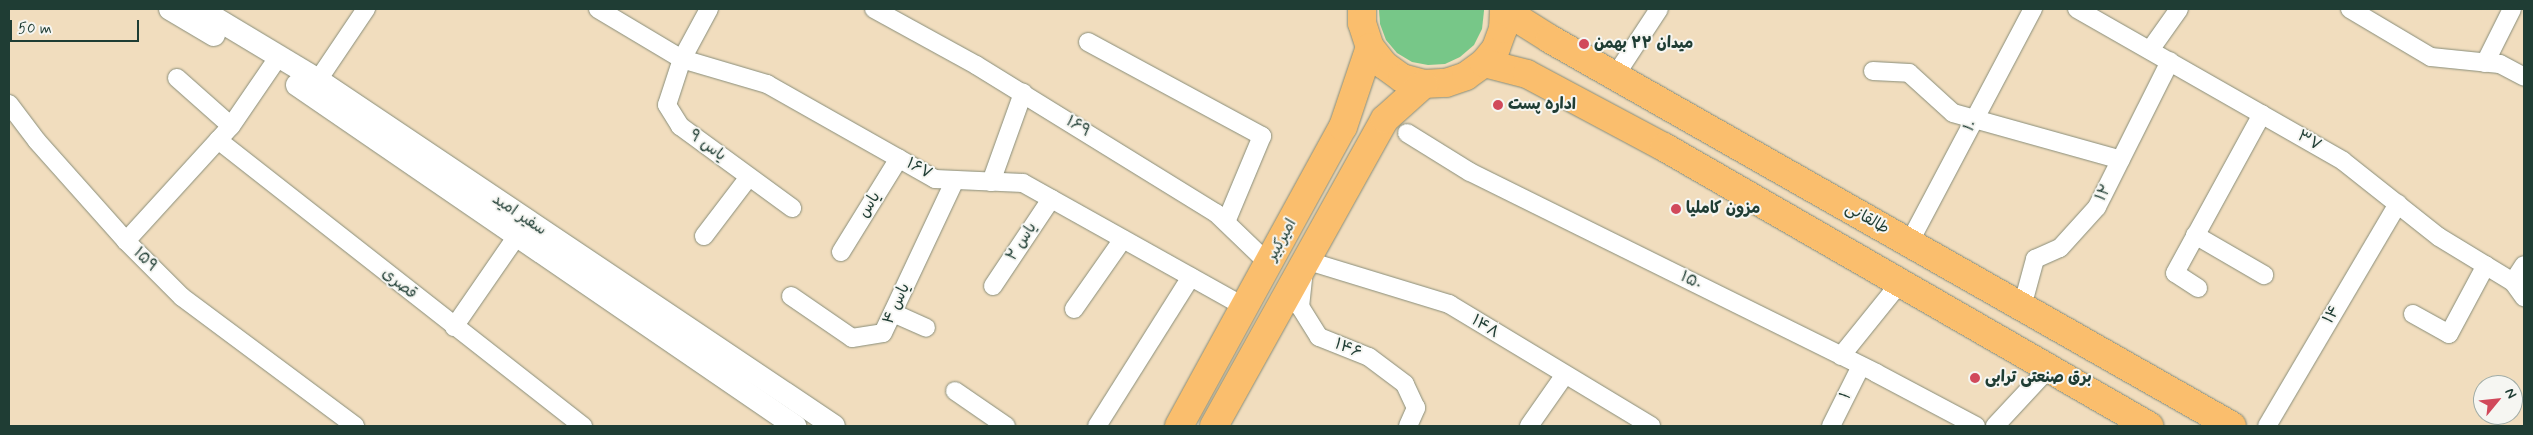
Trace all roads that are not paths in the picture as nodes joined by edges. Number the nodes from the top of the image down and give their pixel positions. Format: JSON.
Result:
{"nodes":[{"id":1,"x":170,"y":9,"type":"edge"},
{"id":2,"x":200,"y":9,"type":"edge"},
{"id":3,"x":366,"y":9,"type":"edge"},
{"id":4,"x":598,"y":9,"type":"edge"},
{"id":5,"x":709,"y":9,"type":"edge"},
{"id":6,"x":874,"y":9,"type":"edge"},
{"id":7,"x":1362,"y":9,"type":"edge"},
{"id":8,"x":1504,"y":9,"type":"edge"},
{"id":9,"x":1659,"y":9,"type":"edge"},
{"id":10,"x":2033,"y":9,"type":"edge"},
{"id":11,"x":2077,"y":9,"type":"edge"},
{"id":12,"x":2179,"y":9,"type":"edge"},
{"id":13,"x":2350,"y":9,"type":"edge"},
{"id":14,"x":2512,"y":9,"type":"edge"},
{"id":15,"x":1550,"y":40,"type":"junction"},
{"id":16,"x":1088,"y":42,"type":"dead end"},
{"id":17,"x":1370,"y":47,"type":"junction"},
{"id":18,"x":2150,"y":50,"type":"junction"},
{"id":19,"x":682,"y":59,"type":"junction"},
{"id":20,"x":2170,"y":61,"type":"junction"},
{"id":21,"x":275,"y":62,"type":"junction"},
{"id":22,"x":1484,"y":63,"type":"junction"},
{"id":23,"x":2485,"y":63,"type":"junction"},
{"id":24,"x":1873,"y":72,"type":"dead end"},
{"id":25,"x":1527,"y":74,"type":"junction"},
{"id":26,"x":1615,"y":76,"type":"junction"},
{"id":27,"x":2524,"y":77,"type":"edge"},
{"id":28,"x":177,"y":78,"type":"dead end"},
{"id":29,"x":1424,"y":84,"type":"junction"},
{"id":30,"x":313,"y":86,"type":"junction"},
{"id":31,"x":1023,"y":93,"type":"junction"},
{"id":32,"x":1353,"y":103,"type":"junction"},
{"id":33,"x":9,"y":104,"type":"edge"},
{"id":34,"x":2262,"y":114,"type":"junction"},
{"id":35,"x":1975,"y":118,"type":"junction"},
{"id":36,"x":231,"y":126,"type":"junction"},
{"id":37,"x":1396,"y":126,"type":"junction"},
{"id":38,"x":218,"y":140,"type":"junction"},
{"id":39,"x":899,"y":158,"type":"junction"},
{"id":40,"x":2121,"y":160,"type":"junction"},
{"id":41,"x":750,"y":177,"type":"junction"},
{"id":42,"x":955,"y":180,"type":"junction"},
{"id":43,"x":991,"y":182,"type":"junction"},
{"id":44,"x":1051,"y":199,"type":"junction"},
{"id":45,"x":2398,"y":204,"type":"junction"},
{"id":46,"x":792,"y":208,"type":"dead end"},
{"id":47,"x":1226,"y":222,"type":"junction"},
{"id":48,"x":2195,"y":235,"type":"junction"},
{"id":49,"x":704,"y":236,"type":"dead end"},
{"id":50,"x":516,"y":237,"type":"junction"},
{"id":51,"x":1123,"y":239,"type":"junction"},
{"id":52,"x":126,"y":241,"type":"junction"},
{"id":53,"x":1909,"y":243,"type":"junction"},
{"id":54,"x":841,"y":252,"type":"dead end"},
{"id":55,"x":1305,"y":260,"type":"junction"},
{"id":56,"x":1269,"y":264,"type":"junction"},
{"id":57,"x":2486,"y":265,"type":"junction"},
{"id":58,"x":2524,"y":265,"type":"edge"},
{"id":59,"x":1191,"y":276,"type":"junction"},
{"id":60,"x":2264,"y":276,"type":"dead end"},
{"id":61,"x":2513,"y":282,"type":"junction"},
{"id":62,"x":1900,"y":283,"type":"junction"},
{"id":63,"x":993,"y":286,"type":"dead end"},
{"id":64,"x":2198,"y":288,"type":"dead end"},
{"id":65,"x":791,"y":296,"type":"dead end"},
{"id":66,"x":2524,"y":297,"type":"edge"},
{"id":67,"x":1245,"y":307,"type":"junction"},
{"id":68,"x":2022,"y":307,"type":"junction"},
{"id":69,"x":1074,"y":309,"type":"dead end"},
{"id":70,"x":892,"y":313,"type":"junction"},
{"id":71,"x":2413,"y":314,"type":"dead end"},
{"id":72,"x":454,"y":327,"type":"junction"},
{"id":73,"x":926,"y":328,"type":"dead end"},
{"id":74,"x":1841,"y":356,"type":"junction"},
{"id":75,"x":1861,"y":366,"type":"junction"},
{"id":76,"x":2048,"y":368,"type":"junction"},
{"id":77,"x":1564,"y":376,"type":"junction"},
{"id":78,"x":955,"y":391,"type":"dead end"},
{"id":79,"x":791,"y":425,"type":"edge"},
{"id":80,"x":355,"y":426,"type":"edge"},
{"id":81,"x":583,"y":426,"type":"edge"},
{"id":82,"x":834,"y":426,"type":"edge"},
{"id":83,"x":1006,"y":426,"type":"edge"},
{"id":84,"x":1097,"y":426,"type":"edge"},
{"id":85,"x":1179,"y":426,"type":"edge"},
{"id":86,"x":1214,"y":426,"type":"edge"},
{"id":87,"x":1408,"y":426,"type":"edge"},
{"id":88,"x":1529,"y":426,"type":"edge"},
{"id":89,"x":1651,"y":426,"type":"edge"},
{"id":90,"x":1831,"y":426,"type":"edge"},
{"id":91,"x":1976,"y":426,"type":"edge"},
{"id":92,"x":1995,"y":426,"type":"edge"},
{"id":93,"x":2149,"y":426,"type":"edge"},
{"id":94,"x":2232,"y":426,"type":"edge"},
{"id":95,"x":2267,"y":426,"type":"edge"}],
"edges":[{"from":1,"to":21,"type":"street","name":"سفیر امید"},
{"from":2,"to":21,"type":"street","name":"سفیر امید"},
{"from":3,"to":30,"type":"street"},
{"from":4,"to":19,"type":"street","name":"۱۶۷"},
{"from":5,"to":19,"type":"street"},
{"from":6,"to":31,"type":"street","name":"۱۶۹"},
{"from":7,"to":17,"type":"main road"},
{"from":8,"to":15,"type":"main road","name":"طالقانی"},
{"from":8,"to":22,"type":"main road"},
{"from":9,"to":26,"type":"street"},
{"from":10,"to":35,"type":"street","name":"۱۰"},
{"from":11,"to":18,"type":"street","name":"۳۷"},
{"from":12,"to":18,"type":"street"},
{"from":13,"to":23,"type":"street"},
{"from":14,"to":23,"type":"street"},
{"from":15,"to":25,"type":"main road"},
{"from":15,"to":26,"type":"main road","name":"طالقانی"},
{"from":16,"to":47,"type":"street"},
{"from":17,"to":29,"type":"main road"},
{"from":17,"to":32,"type":"main road","name":"امیرکبیر"},
{"from":18,"to":20,"type":"street","name":"۳۷"},
{"from":19,"to":39,"type":"street","name":"۱۶۷"},
{"from":19,"to":41,"type":"street","name":"یاس ۹"},
{"from":20,"to":34,"type":"street","name":"۳۷"},
{"from":20,"to":40,"type":"street","name":"۱۲"},
{"from":21,"to":30,"type":"street","name":"سفیر امید"},
{"from":21,"to":36,"type":"street","name":"۱۵۹"},
{"from":22,"to":25,"type":"main road"},
{"from":22,"to":29,"type":"main road"},
{"from":23,"to":27,"type":"street"},
{"from":24,"to":35,"type":"street"},
{"from":25,"to":62,"type":"main road"},
{"from":26,"to":53,"type":"main road","name":"طالقانی"},
{"from":28,"to":36,"type":"street"},
{"from":29,"to":37,"type":"main road","name":"امیرکبیر"},
{"from":30,"to":50,"type":"street","name":"سفیر امید"},
{"from":30,"to":82,"type":"street","name":"سفیر امید"},
{"from":31,"to":43,"type":"street"},
{"from":31,"to":47,"type":"street","name":"۱۶۹"},
{"from":32,"to":37,"type":"main road"},
{"from":32,"to":56,"type":"main road","name":"امیرکبیر"},
{"from":33,"to":52,"type":"street"},
{"from":34,"to":45,"type":"street","name":"۳۷"},
{"from":34,"to":48,"type":"street"},
{"from":35,"to":40,"type":"street"},
{"from":35,"to":53,"type":"street","name":"۱۰"},
{"from":36,"to":38,"type":"street","name":"۱۵۹"},
{"from":37,"to":55,"type":"main road","name":"امیرکبیر"},
{"from":37,"to":74,"type":"street","name":"۱۵۰"},
{"from":38,"to":52,"type":"street","name":"۱۵۹"},
{"from":38,"to":72,"type":"street","name":"قصری"},
{"from":39,"to":42,"type":"street","name":"۱۶۷"},
{"from":39,"to":54,"type":"street","name":"یاس"},
{"from":40,"to":68,"type":"street","name":"۱۲"},
{"from":41,"to":46,"type":"street","name":"یاس ۹"},
{"from":41,"to":49,"type":"street"},
{"from":42,"to":43,"type":"street","name":"۱۶۷"},
{"from":42,"to":70,"type":"street","name":"یاس ۴"},
{"from":43,"to":44,"type":"street","name":"۱۶۷"},
{"from":44,"to":51,"type":"street","name":"۱۶۷"},
{"from":44,"to":63,"type":"street","name":"یاس ۲"},
{"from":45,"to":57,"type":"street","name":"۳۷"},
{"from":45,"to":95,"type":"street","name":"۱۴"},
{"from":47,"to":56,"type":"street","name":"۱۶۹"},
{"from":48,"to":60,"type":"street"},
{"from":48,"to":64,"type":"street"},
{"from":50,"to":72,"type":"street"},
{"from":50,"to":79,"type":"street","name":"سفیر امید"},
{"from":51,"to":59,"type":"street","name":"۱۶۷"},
{"from":51,"to":69,"type":"street"},
{"from":52,"to":80,"type":"street","name":"۱۵۹"},
{"from":53,"to":68,"type":"main road","name":"طالقانی"},
{"from":55,"to":77,"type":"street","name":"۱۴۸"},
{"from":55,"to":86,"type":"main road","name":"امیرکبیر"},
{"from":55,"to":87,"type":"street","name":"۱۴۶"},
{"from":56,"to":67,"type":"main road","name":"امیرکبیر"},
{"from":57,"to":61,"type":"street","name":"۳۷"},
{"from":57,"to":71,"type":"street"},
{"from":58,"to":61,"type":"street"},
{"from":59,"to":67,"type":"street","name":"۱۶۷"},
{"from":59,"to":84,"type":"street"},
{"from":61,"to":66,"type":"street","name":"۳۷"},
{"from":62,"to":74,"type":"street"},
{"from":62,"to":76,"type":"main road"},
{"from":65,"to":70,"type":"street","name":"یاس ۴"},
{"from":67,"to":85,"type":"main road","name":"امیرکبیر"},
{"from":68,"to":94,"type":"main road","name":"طالقانی"},
{"from":70,"to":73,"type":"street"},
{"from":72,"to":81,"type":"street","name":"قصری"},
{"from":74,"to":75,"type":"street","name":"۱۵۰"},
{"from":75,"to":90,"type":"street","name":"۱"},
{"from":75,"to":91,"type":"street","name":"۱۵۰"},
{"from":76,"to":92,"type":"street"},
{"from":76,"to":93,"type":"main road"},
{"from":77,"to":88,"type":"street"},
{"from":77,"to":89,"type":"street","name":"۱۴۸"},
{"from":78,"to":83,"type":"street"}]}
